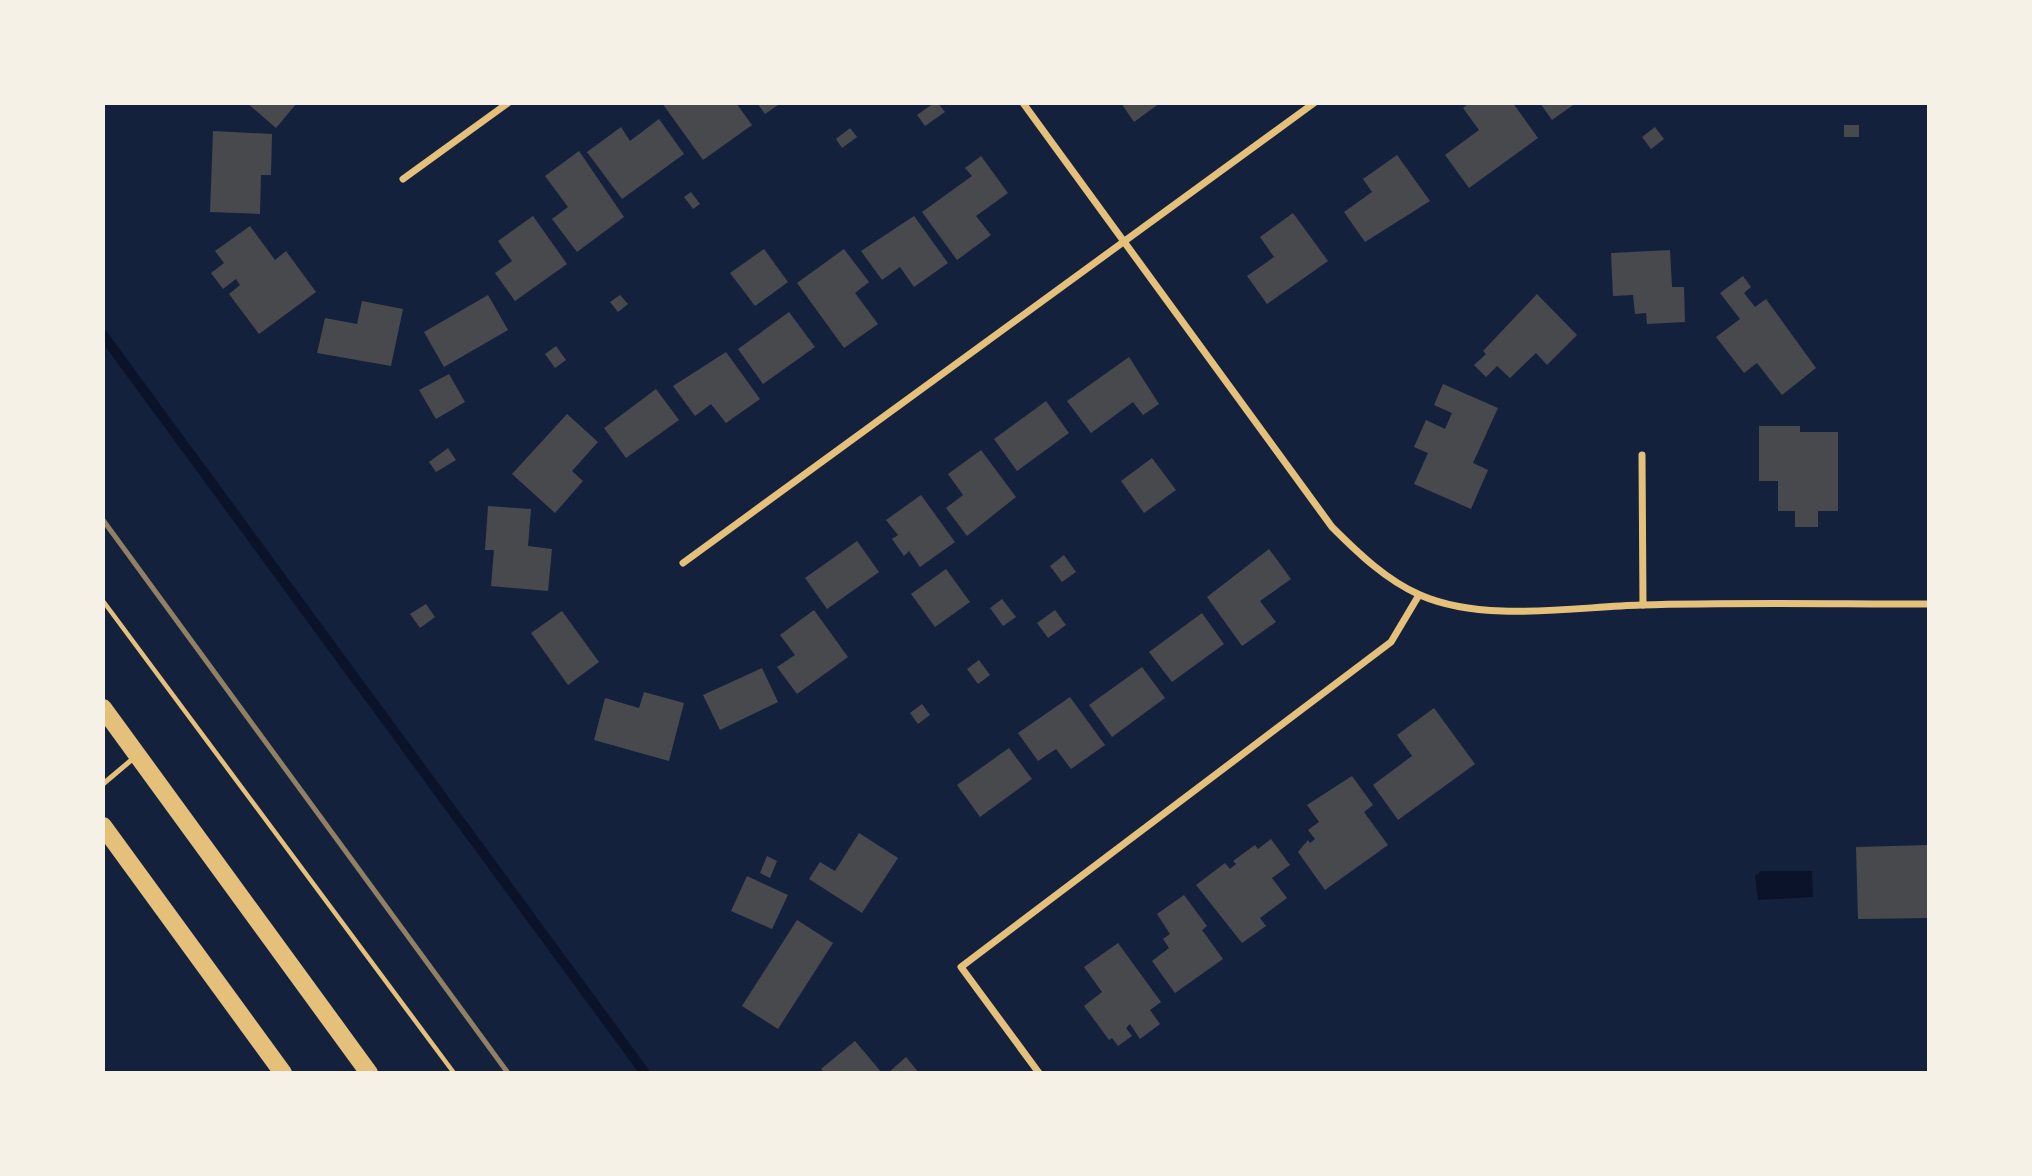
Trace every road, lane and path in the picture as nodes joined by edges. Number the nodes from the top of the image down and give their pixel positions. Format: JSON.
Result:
{"nodes":[{"id":1,"x":508,"y":103,"type":"edge"},
{"id":2,"x":1023,"y":103,"type":"edge"},
{"id":3,"x":1314,"y":103,"type":"edge"},
{"id":4,"x":403,"y":180,"type":"dead end"},
{"id":5,"x":1125,"y":242,"type":"junction"},
{"id":6,"x":1642,"y":455,"type":"dead end"},
{"id":7,"x":683,"y":563,"type":"dead end"},
{"id":8,"x":1419,"y":595,"type":"junction"},
{"id":9,"x":103,"y":601,"type":"edge"},
{"id":10,"x":1929,"y":604,"type":"edge"},
{"id":11,"x":1643,"y":605,"type":"junction"},
{"id":12,"x":103,"y":708,"type":"edge"},
{"id":13,"x":137,"y":754,"type":"junction"},
{"id":14,"x":103,"y":784,"type":"edge"},
{"id":15,"x":103,"y":826,"type":"edge"},
{"id":16,"x":284,"y":1073,"type":"edge"},
{"id":17,"x":369,"y":1073,"type":"edge"},
{"id":18,"x":454,"y":1073,"type":"edge"},
{"id":19,"x":1039,"y":1073,"type":"edge"}],
"edges":[{"from":1,"to":4,"type":"street"},
{"from":2,"to":5,"type":"street"},
{"from":3,"to":5,"type":"street"},
{"from":5,"to":7,"type":"street"},
{"from":5,"to":8,"type":"street"},
{"from":6,"to":11,"type":"street"},
{"from":8,"to":11,"type":"street"},
{"from":8,"to":19,"type":"street"},
{"from":9,"to":18,"type":"path"},
{"from":10,"to":11,"type":"street"},
{"from":12,"to":13,"type":"main road"},
{"from":13,"to":14,"type":"lane"},
{"from":13,"to":17,"type":"main road"},
{"from":15,"to":16,"type":"main road"}]}
